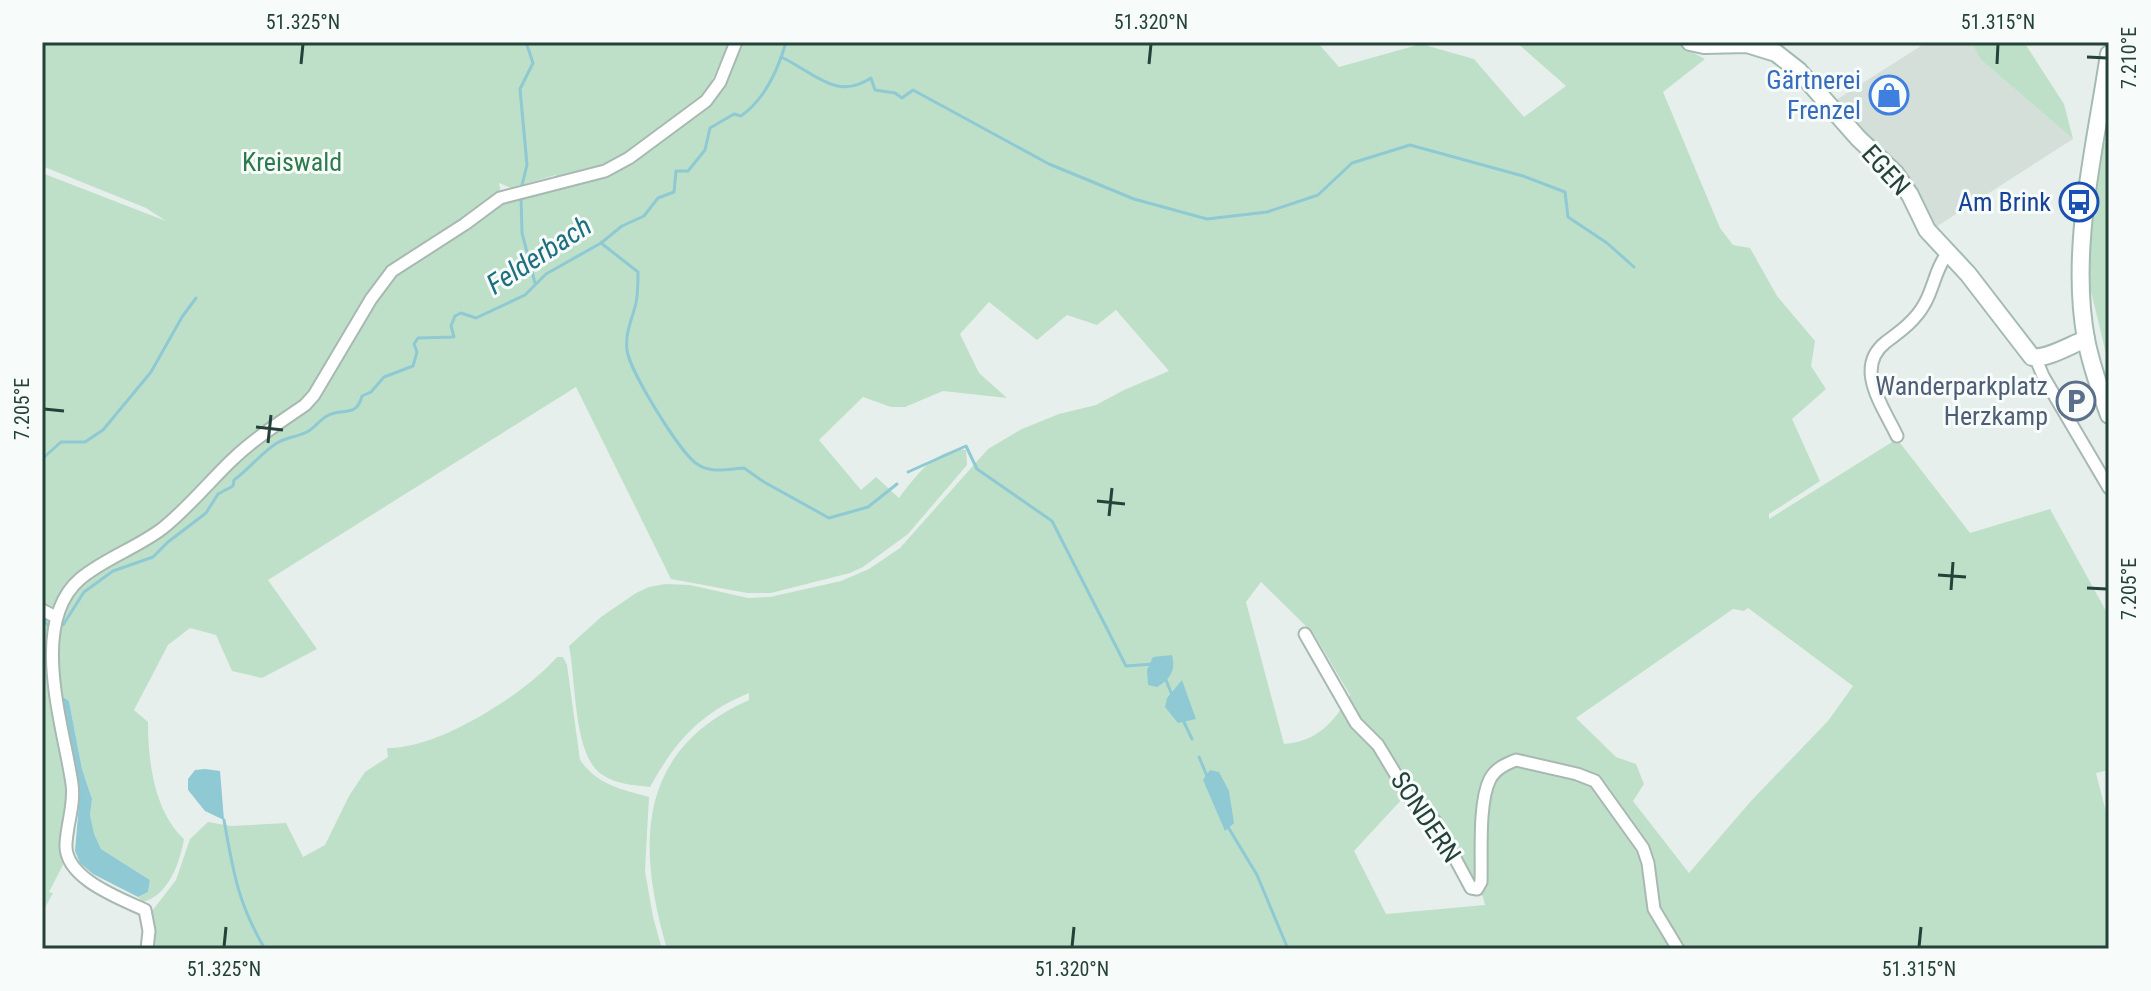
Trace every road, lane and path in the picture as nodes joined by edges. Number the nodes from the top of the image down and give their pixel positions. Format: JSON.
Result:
{"nodes":[{"id":1,"x":736,"y":42,"type":"edge"},
{"id":2,"x":1690,"y":42,"type":"edge"},
{"id":3,"x":2109,"y":54,"type":"edge"},
{"id":4,"x":2102,"y":140,"type":"edge"},
{"id":5,"x":1948,"y":253,"type":"junction"},
{"id":6,"x":2088,"y":346,"type":"junction"},
{"id":7,"x":2036,"y":359,"type":"junction"},
{"id":8,"x":2109,"y":415,"type":"edge"},
{"id":9,"x":1897,"y":436,"type":"dead end"},
{"id":10,"x":2109,"y":488,"type":"edge"},
{"id":11,"x":42,"y":610,"type":"edge"},
{"id":12,"x":56,"y":617,"type":"junction"},
{"id":13,"x":1305,"y":634,"type":"dead end"},
{"id":14,"x":147,"y":949,"type":"edge"},
{"id":15,"x":1678,"y":949,"type":"edge"}],
"edges":[{"from":1,"to":12,"type":"street"},
{"from":2,"to":5,"type":"street","name":"EGEN"},
{"from":3,"to":4,"type":"street"},
{"from":4,"to":6,"type":"street"},
{"from":5,"to":7,"type":"street","name":"EGEN"},
{"from":5,"to":9,"type":"street"},
{"from":6,"to":7,"type":"street"},
{"from":6,"to":8,"type":"street"},
{"from":7,"to":10,"type":"street","name":"EGEN"},
{"from":11,"to":12,"type":"street"},
{"from":12,"to":14,"type":"street"},
{"from":13,"to":15,"type":"street","name":"SONDERN"}]}
